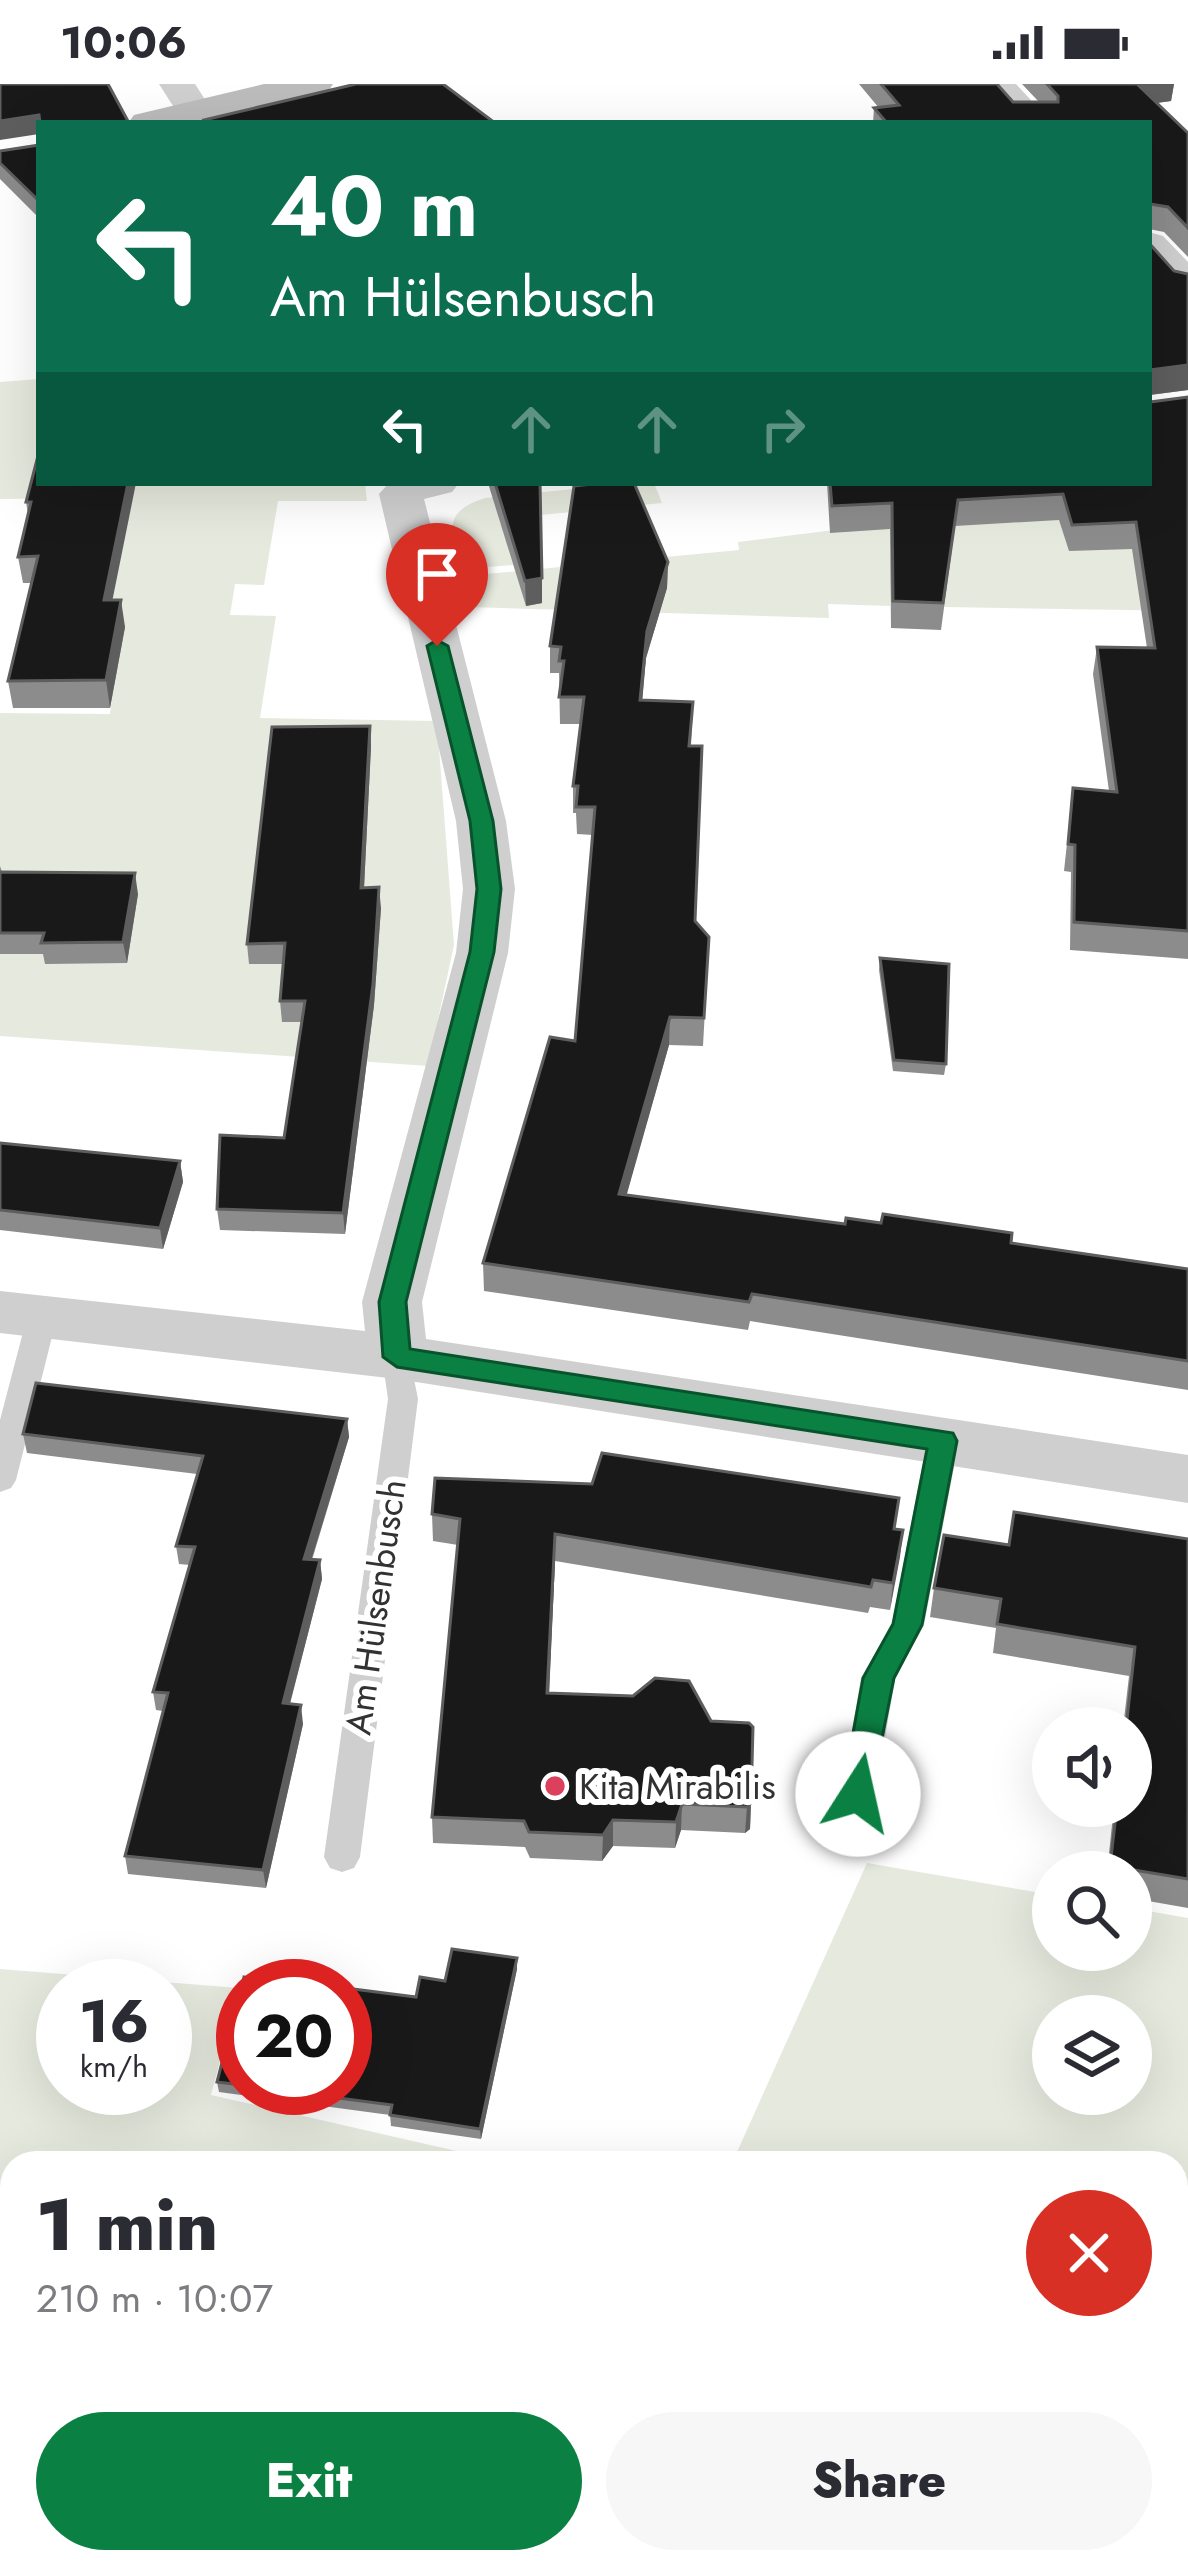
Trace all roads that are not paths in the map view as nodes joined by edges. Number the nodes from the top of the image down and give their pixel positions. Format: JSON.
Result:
{"nodes":[{"id":1,"x":314,"y":84,"type":"edge"},
{"id":2,"x":996,"y":84,"type":"edge"},
{"id":3,"x":186,"y":98,"type":"edge"},
{"id":4,"x":153,"y":120,"type":"edge"},
{"id":5,"x":1031,"y":120,"type":"edge"},
{"id":6,"x":1152,"y":247,"type":"edge"},
{"id":7,"x":1188,"y":285,"type":"edge"},
{"id":8,"x":415,"y":486,"type":"edge"},
{"id":9,"x":21,"y":1314,"type":"edge"},
{"id":10,"x":397,"y":1357,"type":"junction"},
{"id":11,"x":943,"y":1441,"type":"junction"},
{"id":12,"x":1188,"y":1479,"type":"edge"},
{"id":13,"x":0,"y":1480,"type":"edge"},
{"id":14,"x":852,"y":1832,"type":"dead end"},
{"id":15,"x":342,"y":1856,"type":"dead end"}],
"edges":[{"from":1,"to":3,"type":"main road"},
{"from":2,"to":5,"type":"street"},
{"from":3,"to":4,"type":"main road"},
{"from":6,"to":7,"type":"street"},
{"from":8,"to":10,"type":"street"},
{"from":9,"to":10,"type":"street"},
{"from":9,"to":13,"type":"lane"},
{"from":10,"to":11,"type":"street"},
{"from":10,"to":15,"type":"lane","name":"Am Hülsenbusch"},
{"from":11,"to":12,"type":"street"},
{"from":11,"to":14,"type":"lane"}]}
